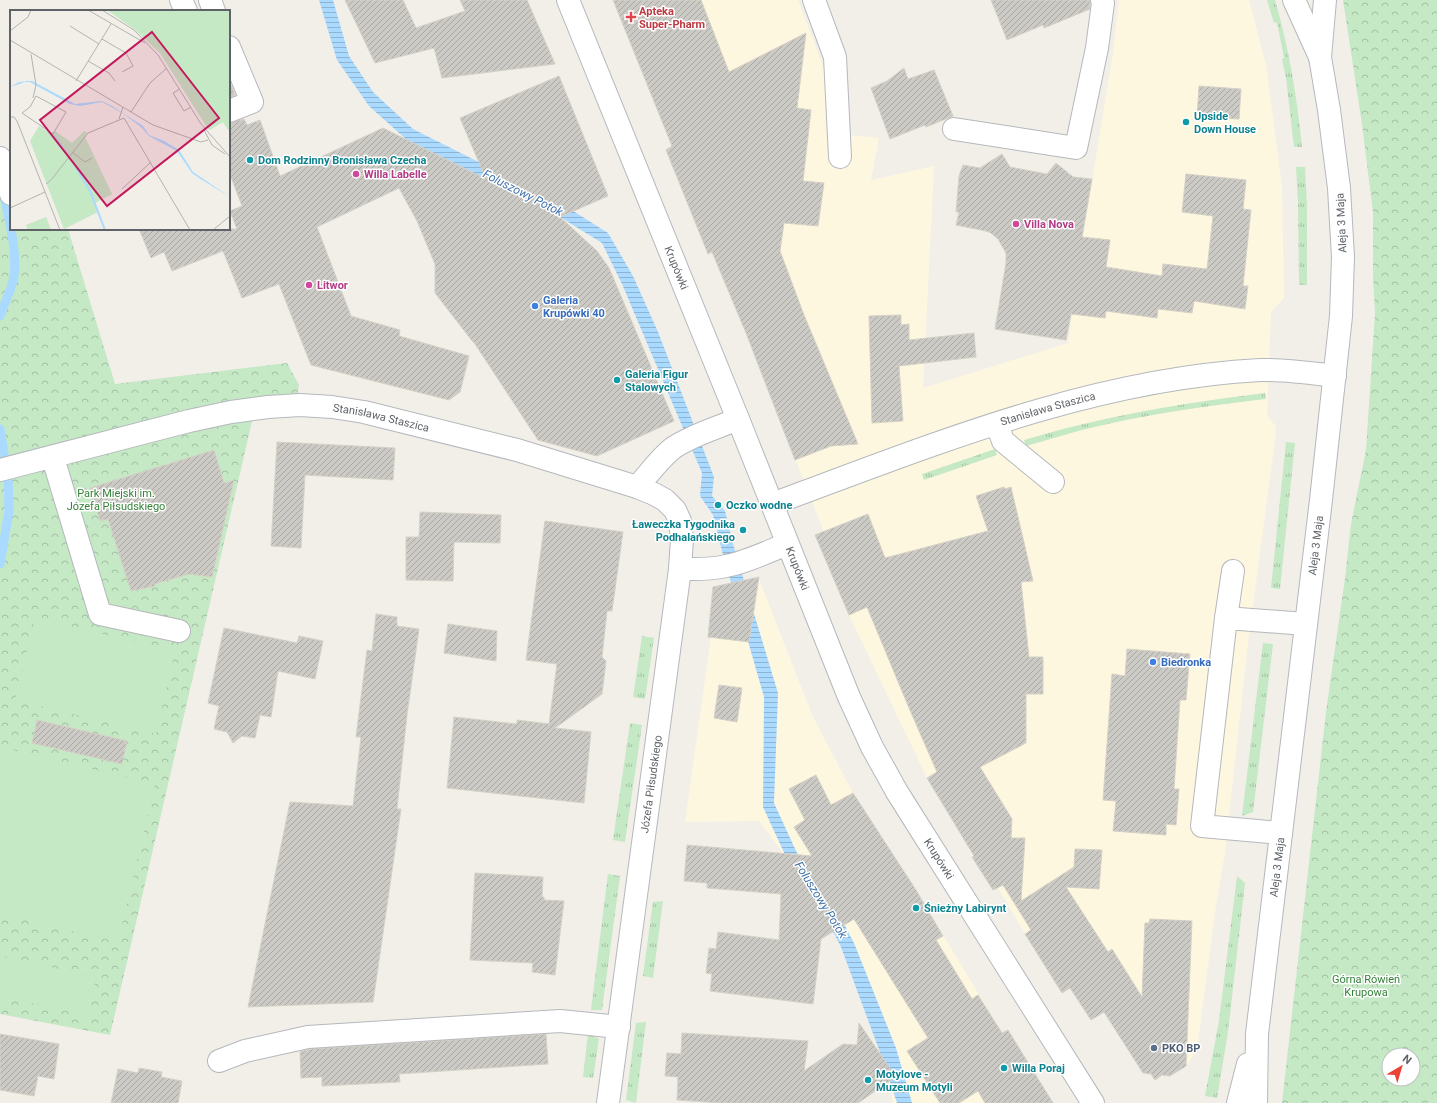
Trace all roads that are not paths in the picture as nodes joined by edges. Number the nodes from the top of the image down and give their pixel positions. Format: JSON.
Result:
{"nodes":[{"id":1,"x":182,"y":0,"type":"edge"},
{"id":2,"x":210,"y":0,"type":"edge"},
{"id":3,"x":568,"y":0,"type":"edge"},
{"id":4,"x":814,"y":0,"type":"edge"},
{"id":5,"x":1102,"y":0,"type":"edge"},
{"id":6,"x":1294,"y":0,"type":"edge"},
{"id":7,"x":1325,"y":0,"type":"edge"},
{"id":8,"x":186,"y":10,"type":"edge"},
{"id":9,"x":214,"y":10,"type":"edge"},
{"id":10,"x":230,"y":49,"type":"edge"},
{"id":11,"x":1320,"y":57,"type":"junction"},
{"id":12,"x":230,"y":110,"type":"edge"},
{"id":13,"x":954,"y":129,"type":"dead end"},
{"id":14,"x":840,"y":157,"type":"dead end"},
{"id":15,"x":0,"y":158,"type":"edge"},
{"id":16,"x":10,"y":191,"type":"edge"},
{"id":17,"x":1336,"y":376,"type":"junction"},
{"id":18,"x":738,"y":419,"type":"junction"},
{"id":19,"x":997,"y":424,"type":"junction"},
{"id":20,"x":53,"y":458,"type":"junction"},
{"id":21,"x":10,"y":468,"type":"edge"},
{"id":22,"x":1053,"y":482,"type":"dead end"},
{"id":23,"x":637,"y":487,"type":"junction"},
{"id":24,"x":772,"y":504,"type":"junction"},
{"id":25,"x":787,"y":544,"type":"junction"},
{"id":26,"x":680,"y":569,"type":"junction"},
{"id":27,"x":1232,"y":571,"type":"dead end"},
{"id":28,"x":1226,"y":618,"type":"junction"},
{"id":29,"x":1306,"y":624,"type":"junction"},
{"id":30,"x":179,"y":631,"type":"dead end"},
{"id":31,"x":1281,"y":833,"type":"junction"},
{"id":32,"x":619,"y":1027,"type":"junction"},
{"id":33,"x":1257,"y":1034,"type":"junction"},
{"id":34,"x":219,"y":1061,"type":"dead end"},
{"id":35,"x":608,"y":1103,"type":"edge"},
{"id":36,"x":1093,"y":1103,"type":"edge"},
{"id":37,"x":1238,"y":1103,"type":"edge"},
{"id":38,"x":1256,"y":1103,"type":"edge"}],
"edges":[{"from":1,"to":8,"type":"street"},
{"from":2,"to":9,"type":"street"},
{"from":3,"to":18,"type":"street","name":"Krupówki"},
{"from":4,"to":14,"type":"street"},
{"from":5,"to":13,"type":"street"},
{"from":6,"to":11,"type":"street","name":"Aleja 3 Maja"},
{"from":7,"to":11,"type":"street","name":"Aleja 3 Maja"},
{"from":10,"to":12,"type":"street"},
{"from":11,"to":17,"type":"street","name":"Aleja 3 Maja"},
{"from":15,"to":16,"type":"street"},
{"from":17,"to":19,"type":"street","name":"Stanisława Staszica"},
{"from":17,"to":29,"type":"street","name":"Aleja 3 Maja"},
{"from":18,"to":23,"type":"street"},
{"from":18,"to":24,"type":"street","name":"Krupówki"},
{"from":19,"to":22,"type":"street"},
{"from":19,"to":24,"type":"street","name":"Stanisława Staszica"},
{"from":20,"to":21,"type":"street","name":"Stanisława Staszica"},
{"from":20,"to":23,"type":"street","name":"Stanisława Staszica"},
{"from":20,"to":30,"type":"street"},
{"from":23,"to":26,"type":"street","name":"Józefa Piłsudskiego"},
{"from":24,"to":25,"type":"street","name":"Krupówki"},
{"from":25,"to":26,"type":"street"},
{"from":25,"to":36,"type":"street","name":"Krupówki"},
{"from":26,"to":32,"type":"street","name":"Józefa Piłsudskiego"},
{"from":27,"to":28,"type":"street"},
{"from":28,"to":29,"type":"street"},
{"from":28,"to":31,"type":"street"},
{"from":29,"to":31,"type":"street","name":"Aleja 3 Maja"},
{"from":31,"to":33,"type":"street","name":"Aleja 3 Maja"},
{"from":32,"to":34,"type":"street"},
{"from":32,"to":35,"type":"street","name":"Józefa Piłsudskiego"},
{"from":33,"to":37,"type":"street","name":"Aleja 3 Maja"},
{"from":33,"to":38,"type":"street","name":"Aleja 3 Maja"}]}
